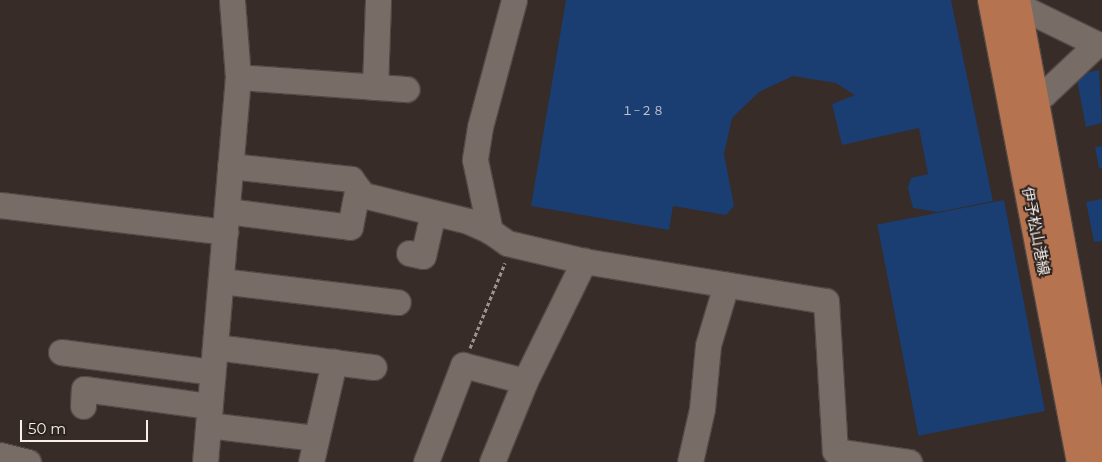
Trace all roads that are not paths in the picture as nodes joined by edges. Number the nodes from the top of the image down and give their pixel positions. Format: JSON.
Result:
{"nodes":[{"id":1,"x":232,"y":0,"type":"edge"},
{"id":2,"x":378,"y":0,"type":"edge"},
{"id":3,"x":514,"y":0,"type":"edge"},
{"id":4,"x":1008,"y":2,"type":"edge"},
{"id":5,"x":1100,"y":44,"type":"edge"},
{"id":6,"x":238,"y":77,"type":"junction"},
{"id":7,"x":375,"y":87,"type":"junction"},
{"id":8,"x":407,"y":89,"type":"dead end"},
{"id":9,"x":1033,"y":98,"type":"junction"},
{"id":10,"x":230,"y":166,"type":"junction"},
{"id":11,"x":357,"y":191,"type":"junction"},
{"id":12,"x":0,"y":205,"type":"edge"},
{"id":13,"x":433,"y":213,"type":"junction"},
{"id":14,"x":226,"y":221,"type":"junction"},
{"id":15,"x":490,"y":231,"type":"junction"},
{"id":16,"x":409,"y":253,"type":"dead end"},
{"id":17,"x":584,"y":261,"type":"junction"},
{"id":18,"x":221,"y":281,"type":"junction"},
{"id":19,"x":726,"y":285,"type":"junction"},
{"id":20,"x":398,"y":303,"type":"dead end"},
{"id":21,"x":215,"y":347,"type":"junction"},
{"id":22,"x":61,"y":352,"type":"dead end"},
{"id":23,"x":334,"y":362,"type":"junction"},
{"id":24,"x":374,"y":367,"type":"dead end"},
{"id":25,"x":212,"y":372,"type":"junction"},
{"id":26,"x":525,"y":381,"type":"junction"},
{"id":27,"x":83,"y":406,"type":"dead end"},
{"id":28,"x":209,"y":415,"type":"junction"},
{"id":29,"x":316,"y":438,"type":"junction"},
{"id":30,"x":0,"y":455,"type":"edge"},
{"id":31,"x":834,"y":457,"type":"edge"},
{"id":32,"x":28,"y":462,"type":"edge"},
{"id":33,"x":205,"y":462,"type":"edge"},
{"id":34,"x":311,"y":462,"type":"edge"},
{"id":35,"x":426,"y":462,"type":"edge"},
{"id":36,"x":492,"y":462,"type":"edge"},
{"id":37,"x":690,"y":462,"type":"edge"},
{"id":38,"x":909,"y":462,"type":"edge"},
{"id":39,"x":1081,"y":462,"type":"edge"},
{"id":40,"x":1102,"y":462,"type":"edge"}],
"edges":[{"from":1,"to":6,"type":"street"},
{"from":2,"to":7,"type":"street"},
{"from":3,"to":15,"type":"street"},
{"from":4,"to":5,"type":"street"},
{"from":4,"to":9,"type":"main road","name":"伊予松山港線"},
{"from":4,"to":39,"type":"main road","name":"伊予松山港線"},
{"from":5,"to":9,"type":"street"},
{"from":6,"to":7,"type":"street"},
{"from":6,"to":10,"type":"street"},
{"from":7,"to":8,"type":"street"},
{"from":9,"to":40,"type":"main road","name":"伊予松山港線"},
{"from":10,"to":11,"type":"street"},
{"from":10,"to":14,"type":"street"},
{"from":11,"to":13,"type":"street"},
{"from":11,"to":14,"type":"street"},
{"from":12,"to":14,"type":"street"},
{"from":13,"to":15,"type":"street"},
{"from":13,"to":16,"type":"street"},
{"from":14,"to":18,"type":"street"},
{"from":15,"to":17,"type":"street"},
{"from":17,"to":19,"type":"street"},
{"from":17,"to":26,"type":"street"},
{"from":18,"to":20,"type":"street"},
{"from":18,"to":21,"type":"street"},
{"from":19,"to":31,"type":"street"},
{"from":19,"to":37,"type":"street"},
{"from":21,"to":23,"type":"street"},
{"from":21,"to":25,"type":"street"},
{"from":22,"to":25,"type":"street"},
{"from":23,"to":24,"type":"street"},
{"from":23,"to":29,"type":"street"},
{"from":25,"to":28,"type":"street"},
{"from":26,"to":35,"type":"street"},
{"from":26,"to":36,"type":"street"},
{"from":27,"to":28,"type":"street"},
{"from":28,"to":29,"type":"street"},
{"from":28,"to":33,"type":"street"},
{"from":29,"to":34,"type":"street"},
{"from":30,"to":32,"type":"street"},
{"from":31,"to":38,"type":"street"}]}
